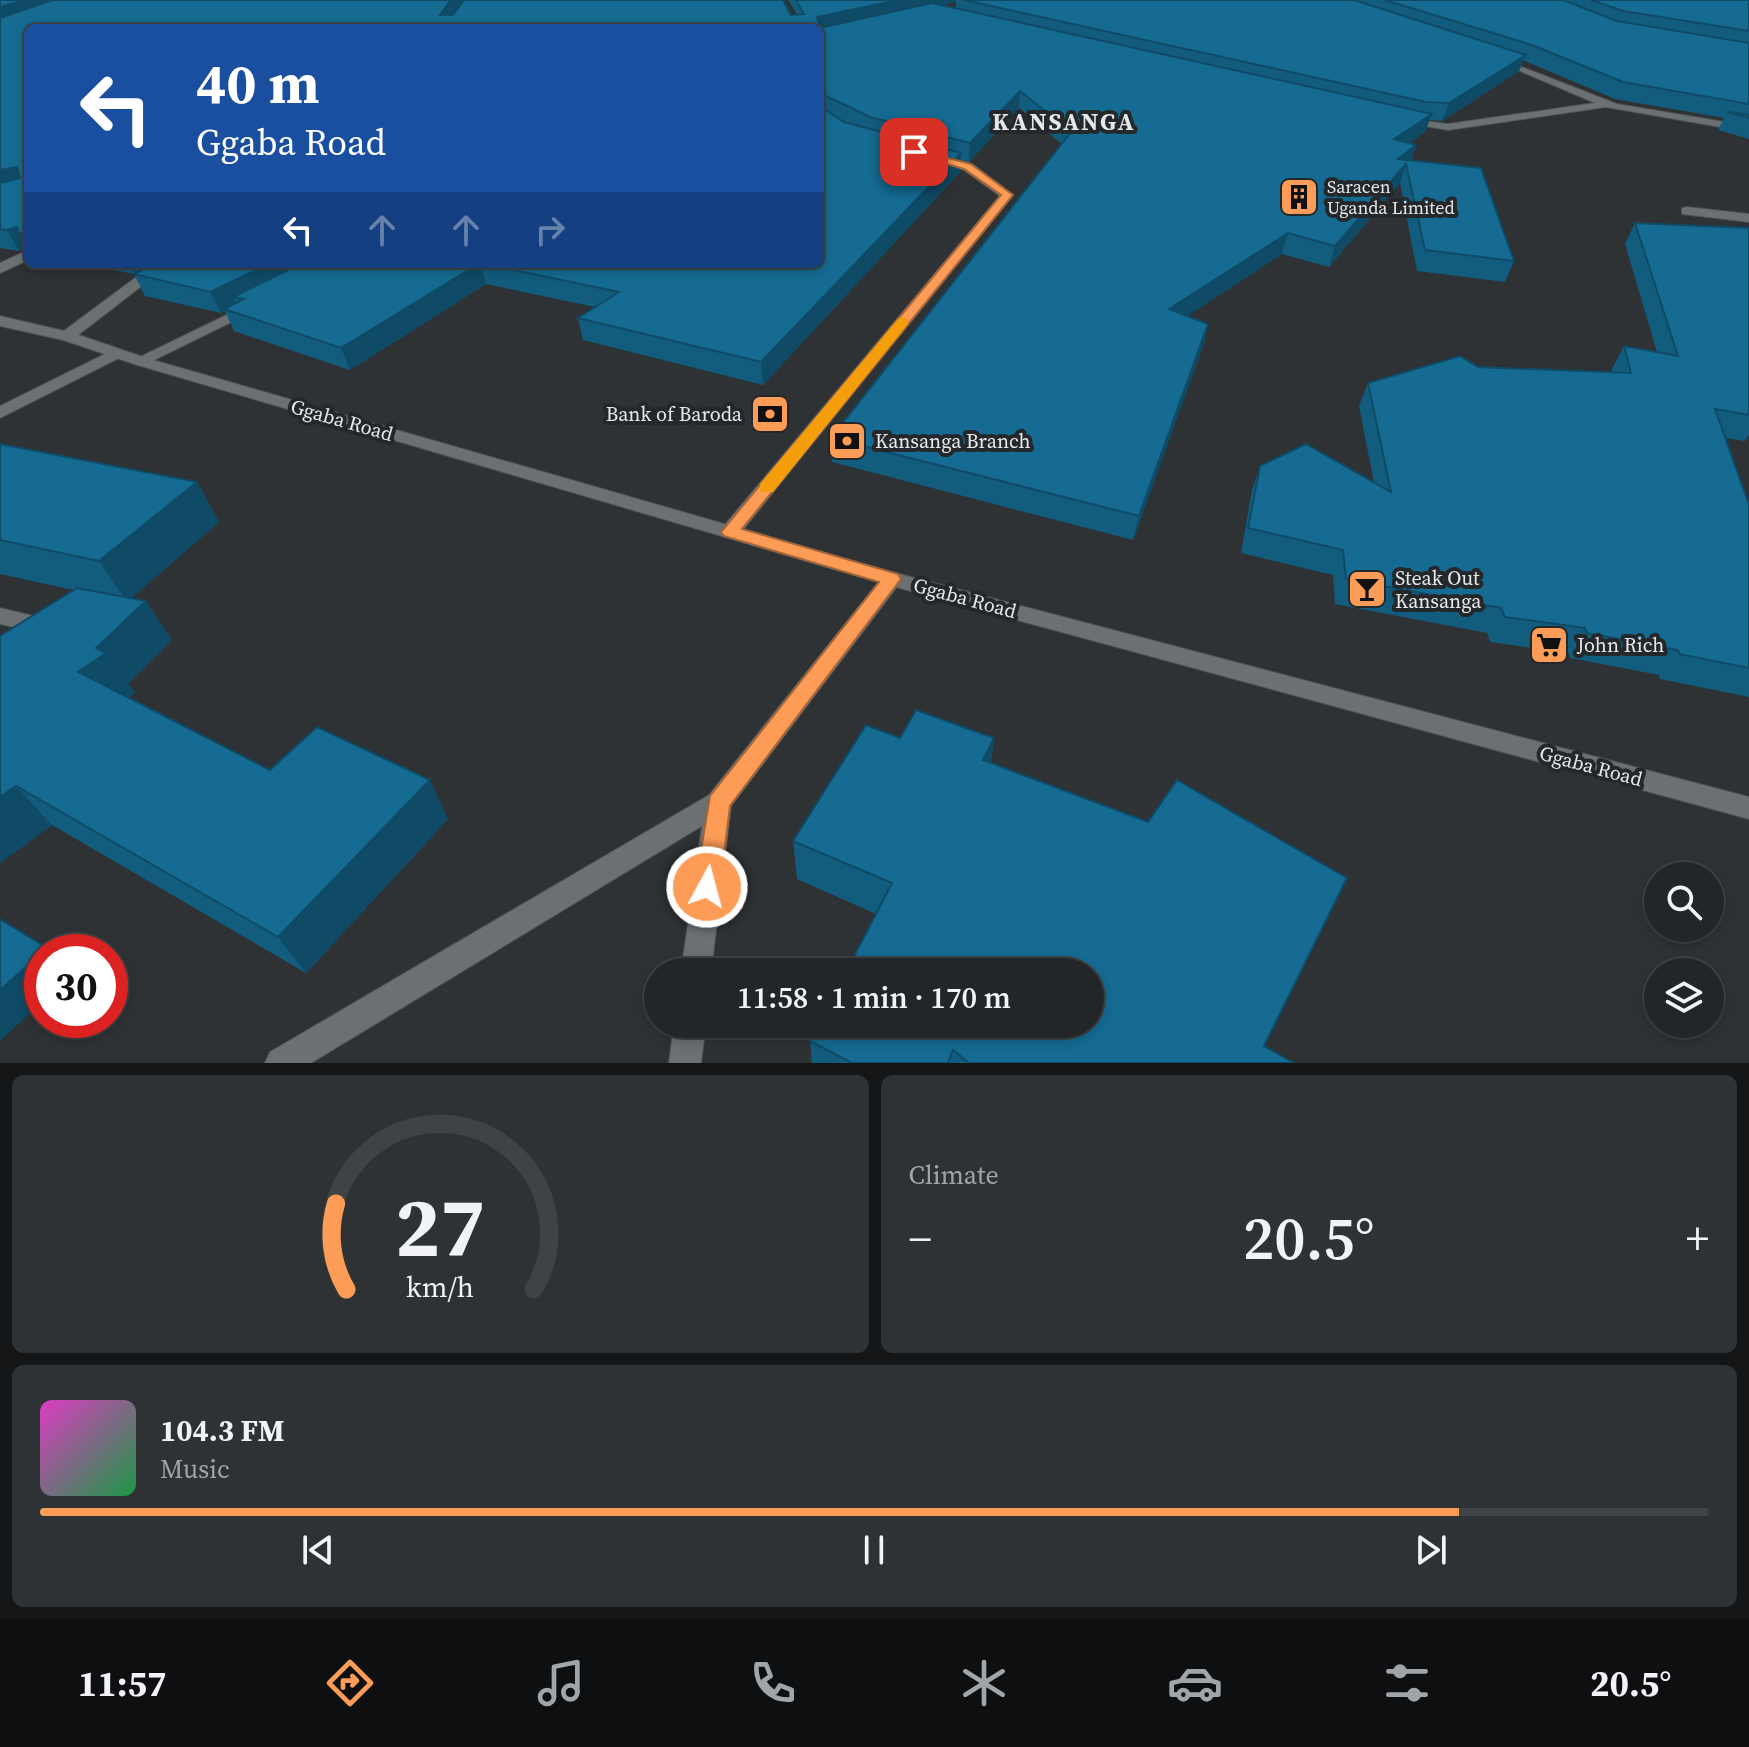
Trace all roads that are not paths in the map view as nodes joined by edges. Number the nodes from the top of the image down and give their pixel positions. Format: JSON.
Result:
{"nodes":[{"id":1,"x":1492,"y":56,"type":"edge"},
{"id":2,"x":1607,"y":104,"type":"junction"},
{"id":3,"x":1392,"y":119,"type":"edge"},
{"id":4,"x":1749,"y":129,"type":"edge"},
{"id":5,"x":922,"y":154,"type":"edge"},
{"id":6,"x":1687,"y":211,"type":"dead end"},
{"id":7,"x":1749,"y":218,"type":"edge"},
{"id":8,"x":24,"y":256,"type":"edge"},
{"id":9,"x":158,"y":268,"type":"edge"},
{"id":10,"x":0,"y":269,"type":"edge"},
{"id":11,"x":272,"y":296,"type":"edge"},
{"id":12,"x":0,"y":321,"type":"edge"},
{"id":13,"x":67,"y":336,"type":"junction"},
{"id":14,"x":115,"y":354,"type":"junction"},
{"id":15,"x":140,"y":361,"type":"junction"},
{"id":16,"x":0,"y":413,"type":"edge"},
{"id":17,"x":730,"y":532,"type":"junction"},
{"id":18,"x":892,"y":579,"type":"junction"},
{"id":19,"x":0,"y":616,"type":"edge"},
{"id":20,"x":47,"y":627,"type":"edge"},
{"id":21,"x":718,"y":803,"type":"junction"},
{"id":22,"x":1749,"y":808,"type":"edge"},
{"id":23,"x":698,"y":958,"type":"edge"},
{"id":24,"x":688,"y":1038,"type":"edge"},
{"id":25,"x":281,"y":1063,"type":"edge"},
{"id":26,"x":685,"y":1063,"type":"edge"}],
"edges":[{"from":1,"to":2,"type":"main road"},
{"from":2,"to":3,"type":"main road"},
{"from":2,"to":4,"type":"main road"},
{"from":5,"to":17,"type":"main road"},
{"from":6,"to":7,"type":"main road"},
{"from":8,"to":10,"type":"main road"},
{"from":9,"to":13,"type":"main road"},
{"from":11,"to":15,"type":"main road"},
{"from":12,"to":13,"type":"main road","name":"Ggaba Road"},
{"from":13,"to":14,"type":"main road","name":"Ggaba Road"},
{"from":14,"to":15,"type":"main road","name":"Ggaba Road"},
{"from":14,"to":16,"type":"main road"},
{"from":15,"to":17,"type":"main road","name":"Ggaba Road"},
{"from":17,"to":18,"type":"main road","name":"Ggaba Road"},
{"from":18,"to":21,"type":"main road"},
{"from":18,"to":22,"type":"main road","name":"Ggaba Road"},
{"from":19,"to":20,"type":"main road"},
{"from":21,"to":23,"type":"main road"},
{"from":21,"to":25,"type":"main road"},
{"from":24,"to":26,"type":"main road"}]}
